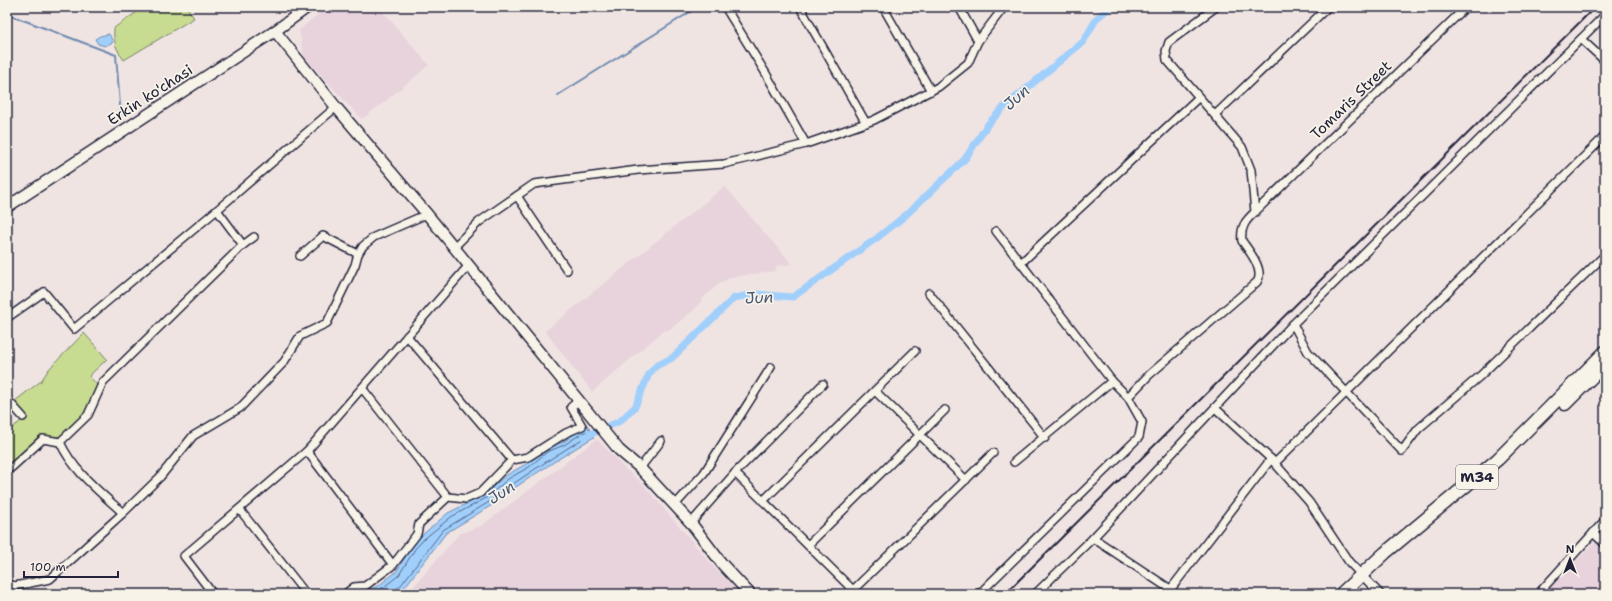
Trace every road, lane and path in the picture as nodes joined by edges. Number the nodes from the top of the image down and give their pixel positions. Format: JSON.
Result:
{"nodes":[{"id":1,"x":308,"y":7,"type":"edge"},
{"id":2,"x":725,"y":7,"type":"edge"},
{"id":3,"x":800,"y":7,"type":"edge"},
{"id":4,"x":883,"y":7,"type":"edge"},
{"id":5,"x":959,"y":7,"type":"edge"},
{"id":6,"x":1004,"y":7,"type":"edge"},
{"id":7,"x":1216,"y":7,"type":"edge"},
{"id":8,"x":1328,"y":7,"type":"edge"},
{"id":9,"x":1466,"y":7,"type":"edge"},
{"id":10,"x":1605,"y":15,"type":"edge"},
{"id":11,"x":274,"y":31,"type":"junction"},
{"id":12,"x":1581,"y":39,"type":"junction"},
{"id":13,"x":978,"y":41,"type":"junction"},
{"id":14,"x":1605,"y":61,"type":"edge"},
{"id":15,"x":931,"y":91,"type":"junction"},
{"id":16,"x":1198,"y":98,"type":"junction"},
{"id":17,"x":336,"y":106,"type":"junction"},
{"id":18,"x":1215,"y":115,"type":"junction"},
{"id":19,"x":866,"y":123,"type":"junction"},
{"id":20,"x":1605,"y":136,"type":"edge"},
{"id":21,"x":806,"y":144,"type":"junction"},
{"id":22,"x":517,"y":196,"type":"junction"},
{"id":23,"x":7,"y":207,"type":"edge"},
{"id":24,"x":216,"y":210,"type":"junction"},
{"id":25,"x":1255,"y":212,"type":"junction"},
{"id":26,"x":427,"y":214,"type":"junction"},
{"id":27,"x":996,"y":231,"type":"dead end"},
{"id":28,"x":254,"y":237,"type":"dead end"},
{"id":29,"x":243,"y":245,"type":"junction"},
{"id":30,"x":454,"y":247,"type":"junction"},
{"id":31,"x":358,"y":254,"type":"junction"},
{"id":32,"x":1605,"y":255,"type":"edge"},
{"id":33,"x":300,"y":256,"type":"dead end"},
{"id":34,"x":1022,"y":262,"type":"junction"},
{"id":35,"x":468,"y":265,"type":"junction"},
{"id":36,"x":567,"y":270,"type":"dead end"},
{"id":37,"x":929,"y":293,"type":"dead end"},
{"id":38,"x":7,"y":318,"type":"edge"},
{"id":39,"x":1293,"y":324,"type":"junction"},
{"id":40,"x":406,"y":336,"type":"junction"},
{"id":41,"x":915,"y":351,"type":"dead end"},
{"id":42,"x":1605,"y":352,"type":"edge"},
{"id":43,"x":1605,"y":364,"type":"edge"},
{"id":44,"x":771,"y":367,"type":"dead end"},
{"id":45,"x":1112,"y":381,"type":"junction"},
{"id":46,"x":823,"y":384,"type":"dead end"},
{"id":47,"x":362,"y":388,"type":"junction"},
{"id":48,"x":875,"y":391,"type":"junction"},
{"id":49,"x":1347,"y":393,"type":"junction"},
{"id":50,"x":1128,"y":397,"type":"junction"},
{"id":51,"x":7,"y":399,"type":"edge"},
{"id":52,"x":578,"y":401,"type":"junction"},
{"id":53,"x":1215,"y":408,"type":"junction"},
{"id":54,"x":945,"y":410,"type":"dead end"},
{"id":55,"x":23,"y":417,"type":"dead end"},
{"id":56,"x":920,"y":434,"type":"junction"},
{"id":57,"x":1045,"y":438,"type":"junction"},
{"id":58,"x":661,"y":441,"type":"dead end"},
{"id":59,"x":60,"y":442,"type":"junction"},
{"id":60,"x":307,"y":451,"type":"junction"},
{"id":61,"x":992,"y":454,"type":"dead end"},
{"id":62,"x":512,"y":460,"type":"junction"},
{"id":63,"x":1273,"y":461,"type":"junction"},
{"id":64,"x":1014,"y":462,"type":"dead end"},
{"id":65,"x":7,"y":468,"type":"edge"},
{"id":66,"x":640,"y":468,"type":"junction"},
{"id":67,"x":735,"y":473,"type":"junction"},
{"id":68,"x":966,"y":480,"type":"junction"},
{"id":69,"x":448,"y":496,"type":"junction"},
{"id":70,"x":763,"y":501,"type":"junction"},
{"id":71,"x":674,"y":506,"type":"junction"},
{"id":72,"x":240,"y":510,"type":"junction"},
{"id":73,"x":123,"y":513,"type":"junction"},
{"id":74,"x":1605,"y":520,"type":"edge"},
{"id":75,"x":691,"y":523,"type":"junction"},
{"id":76,"x":1594,"y":533,"type":"junction"},
{"id":77,"x":1093,"y":538,"type":"junction"},
{"id":78,"x":1605,"y":544,"type":"edge"},
{"id":79,"x":808,"y":545,"type":"junction"},
{"id":80,"x":393,"y":564,"type":"junction"},
{"id":81,"x":1364,"y":578,"type":"junction"},
{"id":82,"x":7,"y":584,"type":"edge"},
{"id":83,"x":15,"y":586,"type":"junction"},
{"id":84,"x":1169,"y":591,"type":"edge"},
{"id":85,"x":851,"y":592,"type":"edge"},
{"id":86,"x":14,"y":594,"type":"edge"},
{"id":87,"x":213,"y":594,"type":"edge"},
{"id":88,"x":306,"y":594,"type":"edge"},
{"id":89,"x":345,"y":594,"type":"edge"},
{"id":90,"x":750,"y":594,"type":"edge"},
{"id":91,"x":979,"y":594,"type":"edge"},
{"id":92,"x":1036,"y":594,"type":"edge"},
{"id":93,"x":1341,"y":594,"type":"edge"},
{"id":94,"x":1353,"y":594,"type":"edge"},
{"id":95,"x":1380,"y":594,"type":"edge"},
{"id":96,"x":1538,"y":594,"type":"edge"}],
"edges":[{"from":1,"to":11,"type":"main road","name":"Erkin ko'chasi"},
{"from":2,"to":21,"type":"street"},
{"from":3,"to":19,"type":"street"},
{"from":4,"to":15,"type":"street"},
{"from":5,"to":13,"type":"street"},
{"from":6,"to":13,"type":"street"},
{"from":7,"to":16,"type":"street"},
{"from":8,"to":18,"type":"street"},
{"from":9,"to":25,"type":"street","name":"Tomaris Street"},
{"from":10,"to":12,"type":"street"},
{"from":11,"to":17,"type":"main road"},
{"from":11,"to":23,"type":"main road","name":"Erkin ko'chasi"},
{"from":12,"to":14,"type":"street"},
{"from":12,"to":39,"type":"street"},
{"from":13,"to":15,"type":"street"},
{"from":15,"to":19,"type":"street"},
{"from":16,"to":18,"type":"street"},
{"from":16,"to":34,"type":"street"},
{"from":17,"to":24,"type":"street"},
{"from":17,"to":26,"type":"main road"},
{"from":18,"to":25,"type":"street"},
{"from":19,"to":21,"type":"street"},
{"from":20,"to":49,"type":"street"},
{"from":21,"to":22,"type":"street"},
{"from":22,"to":30,"type":"street"},
{"from":22,"to":36,"type":"street"},
{"from":24,"to":29,"type":"street"},
{"from":24,"to":38,"type":"street"},
{"from":25,"to":50,"type":"street","name":"Tomaris Street"},
{"from":26,"to":30,"type":"main road"},
{"from":26,"to":31,"type":"street"},
{"from":27,"to":34,"type":"street"},
{"from":28,"to":29,"type":"street"},
{"from":29,"to":59,"type":"street"},
{"from":30,"to":35,"type":"main road"},
{"from":31,"to":33,"type":"street"},
{"from":31,"to":73,"type":"street"},
{"from":32,"to":49,"type":"street"},
{"from":34,"to":45,"type":"street"},
{"from":35,"to":40,"type":"street"},
{"from":35,"to":52,"type":"main road"},
{"from":37,"to":57,"type":"street"},
{"from":39,"to":49,"type":"street"},
{"from":39,"to":53,"type":"street"},
{"from":40,"to":47,"type":"street"},
{"from":40,"to":62,"type":"street"},
{"from":41,"to":48,"type":"street"},
{"from":42,"to":81,"type":"main road","number":"M34"},
{"from":43,"to":81,"type":"main road","number":"M34"},
{"from":44,"to":71,"type":"street"},
{"from":45,"to":50,"type":"street"},
{"from":45,"to":57,"type":"street"},
{"from":46,"to":67,"type":"street"},
{"from":47,"to":60,"type":"street"},
{"from":47,"to":69,"type":"street"},
{"from":48,"to":56,"type":"street"},
{"from":48,"to":70,"type":"street"},
{"from":49,"to":63,"type":"street"},
{"from":50,"to":91,"type":"street"},
{"from":51,"to":55,"type":"street"},
{"from":52,"to":62,"type":"street"},
{"from":52,"to":66,"type":"main road"},
{"from":53,"to":63,"type":"street"},
{"from":53,"to":77,"type":"street"},
{"from":54,"to":56,"type":"street"},
{"from":56,"to":68,"type":"street"},
{"from":56,"to":79,"type":"street"},
{"from":57,"to":64,"type":"street"},
{"from":58,"to":66,"type":"street"},
{"from":59,"to":65,"type":"street"},
{"from":59,"to":73,"type":"street"},
{"from":60,"to":72,"type":"street"},
{"from":60,"to":80,"type":"street"},
{"from":61,"to":68,"type":"street"},
{"from":62,"to":69,"type":"street"},
{"from":63,"to":81,"type":"street"},
{"from":63,"to":84,"type":"street"},
{"from":66,"to":71,"type":"main road"},
{"from":67,"to":70,"type":"street"},
{"from":67,"to":75,"type":"street"},
{"from":68,"to":85,"type":"street"},
{"from":69,"to":80,"type":"street"},
{"from":70,"to":79,"type":"street"},
{"from":71,"to":75,"type":"main road"},
{"from":72,"to":87,"type":"street"},
{"from":72,"to":88,"type":"street"},
{"from":73,"to":83,"type":"street"},
{"from":74,"to":76,"type":"street"},
{"from":75,"to":90,"type":"main road"},
{"from":76,"to":78,"type":"street"},
{"from":76,"to":96,"type":"street"},
{"from":77,"to":84,"type":"street"},
{"from":77,"to":92,"type":"street"},
{"from":79,"to":85,"type":"street"},
{"from":80,"to":89,"type":"street"},
{"from":81,"to":93,"type":"main road","number":"M34"},
{"from":81,"to":94,"type":"main road","number":"M34"},
{"from":81,"to":95,"type":"street"},
{"from":82,"to":83,"type":"street"},
{"from":83,"to":86,"type":"street"}]}
